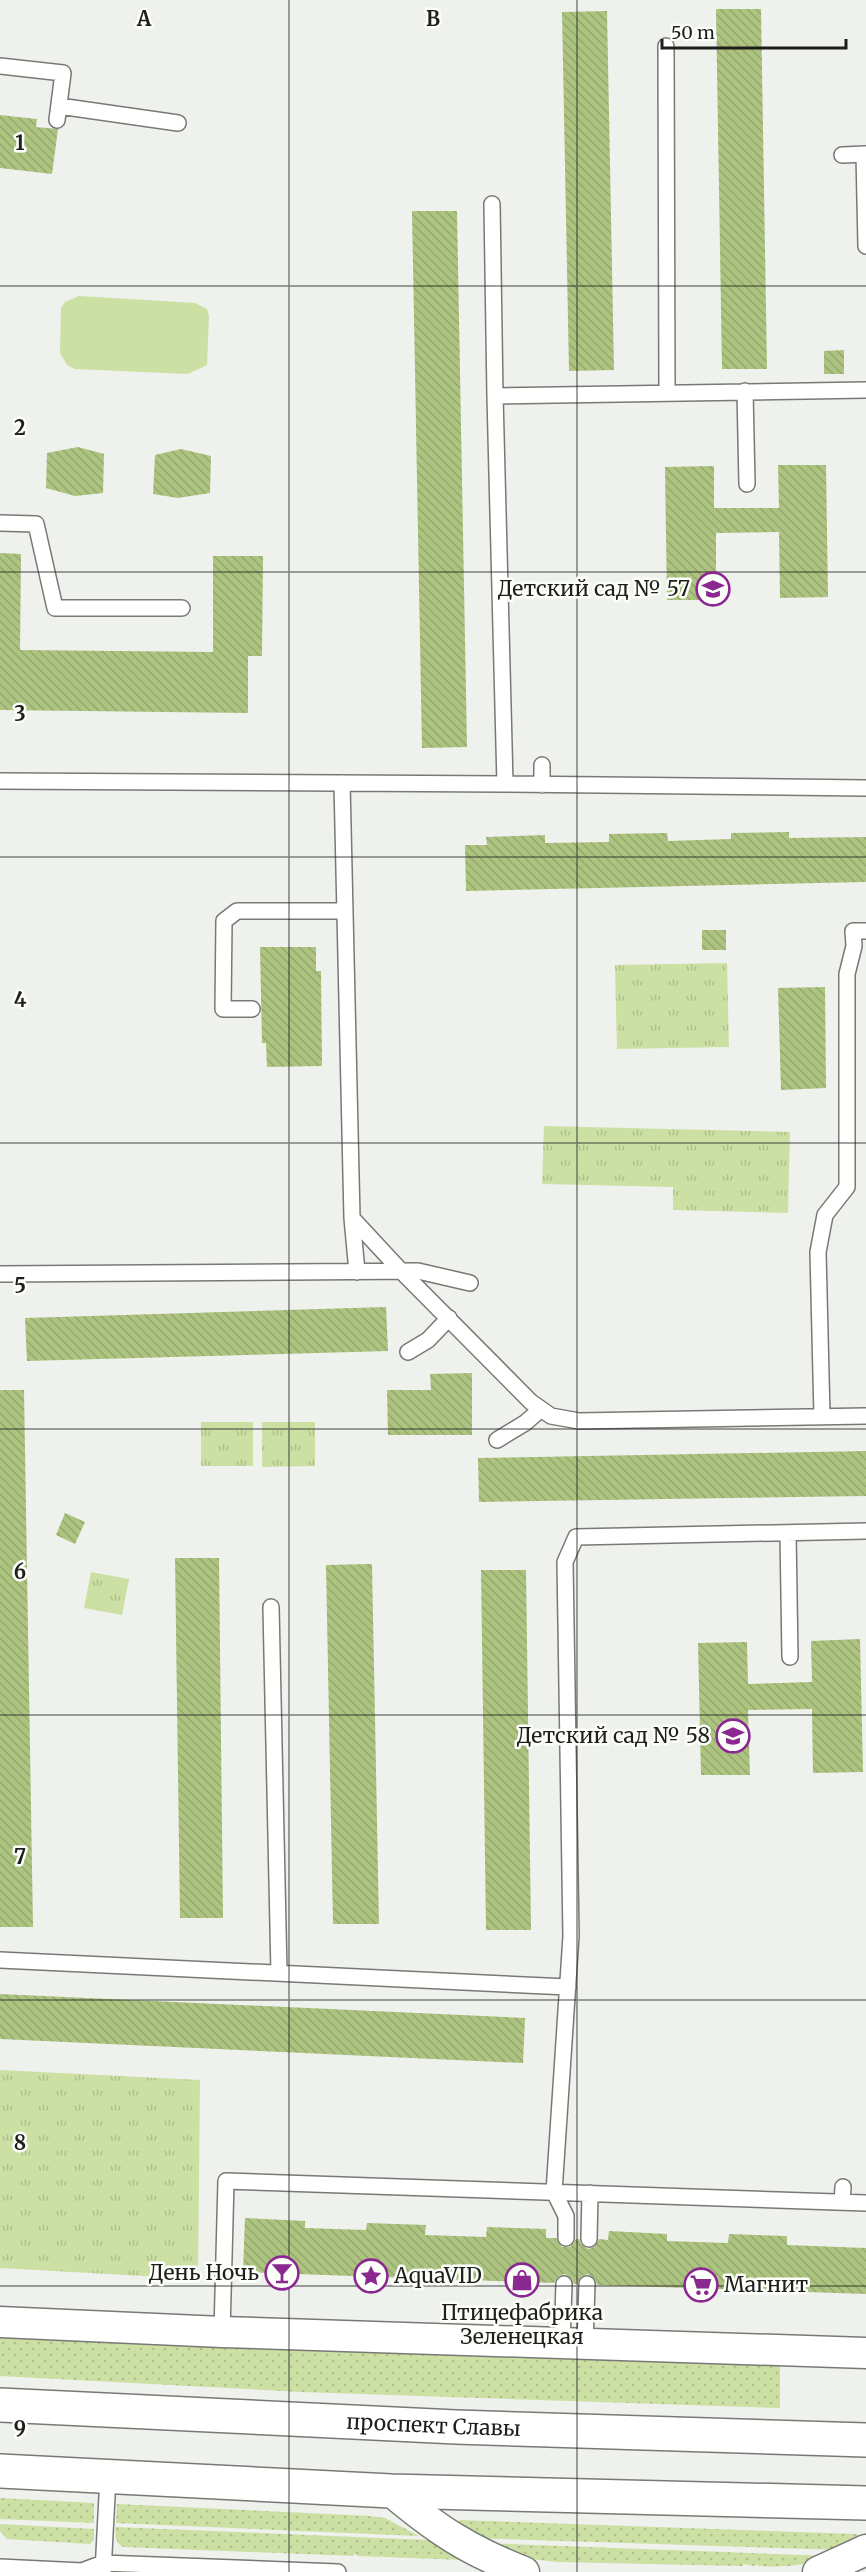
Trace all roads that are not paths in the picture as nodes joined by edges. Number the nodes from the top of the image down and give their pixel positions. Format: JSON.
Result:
{"nodes":[{"id":1,"x":666,"y":46,"type":"dead end"},
{"id":2,"x":0,"y":66,"type":"edge"},
{"id":3,"x":178,"y":123,"type":"dead end"},
{"id":4,"x":865,"y":154,"type":"edge"},
{"id":5,"x":842,"y":155,"type":"dead end"},
{"id":6,"x":492,"y":204,"type":"dead end"},
{"id":7,"x":866,"y":246,"type":"edge"},
{"id":8,"x":866,"y":390,"type":"edge"},
{"id":9,"x":667,"y":391,"type":"junction"},
{"id":10,"x":745,"y":391,"type":"junction"},
{"id":11,"x":495,"y":396,"type":"junction"},
{"id":12,"x":747,"y":484,"type":"dead end"},
{"id":13,"x":0,"y":523,"type":"edge"},
{"id":14,"x":183,"y":608,"type":"dead end"},
{"id":15,"x":542,"y":765,"type":"dead end"},
{"id":16,"x":0,"y":781,"type":"edge"},
{"id":17,"x":342,"y":783,"type":"junction"},
{"id":18,"x":505,"y":784,"type":"junction"},
{"id":19,"x":542,"y":785,"type":"junction"},
{"id":20,"x":866,"y":788,"type":"edge"},
{"id":21,"x":344,"y":911,"type":"junction"},
{"id":22,"x":866,"y":931,"type":"edge"},
{"id":23,"x":252,"y":1009,"type":"dead end"},
{"id":24,"x":352,"y":1218,"type":"junction"},
{"id":25,"x":357,"y":1272,"type":"junction"},
{"id":26,"x":403,"y":1273,"type":"junction"},
{"id":27,"x":0,"y":1274,"type":"edge"},
{"id":28,"x":470,"y":1283,"type":"dead end"},
{"id":29,"x":449,"y":1318,"type":"junction"},
{"id":30,"x":408,"y":1352,"type":"dead end"},
{"id":31,"x":541,"y":1409,"type":"junction"},
{"id":32,"x":822,"y":1416,"type":"junction"},
{"id":33,"x":866,"y":1416,"type":"edge"},
{"id":34,"x":497,"y":1440,"type":"dead end"},
{"id":35,"x":866,"y":1531,"type":"edge"},
{"id":36,"x":788,"y":1533,"type":"junction"},
{"id":37,"x":271,"y":1607,"type":"dead end"},
{"id":38,"x":790,"y":1657,"type":"dead end"},
{"id":39,"x":0,"y":1960,"type":"edge"},
{"id":40,"x":279,"y":1973,"type":"junction"},
{"id":41,"x":568,"y":1987,"type":"junction"},
{"id":42,"x":843,"y":2187,"type":"dead end"},
{"id":43,"x":554,"y":2192,"type":"junction"},
{"id":44,"x":590,"y":2193,"type":"junction"},
{"id":45,"x":842,"y":2202,"type":"junction"},
{"id":46,"x":866,"y":2203,"type":"edge"},
{"id":47,"x":566,"y":2238,"type":"dead end"},
{"id":48,"x":589,"y":2239,"type":"dead end"},
{"id":49,"x":564,"y":2284,"type":"dead end"},
{"id":50,"x":587,"y":2284,"type":"dead end"},
{"id":51,"x":0,"y":2322,"type":"edge"},
{"id":52,"x":222,"y":2332,"type":"junction"},
{"id":53,"x":574,"y":2345,"type":"junction"},
{"id":54,"x":866,"y":2353,"type":"edge"},
{"id":55,"x":0,"y":2405,"type":"edge"},
{"id":56,"x":866,"y":2440,"type":"edge"},
{"id":57,"x":0,"y":2471,"type":"edge"},
{"id":58,"x":108,"y":2477,"type":"junction"},
{"id":59,"x":391,"y":2491,"type":"junction"},
{"id":60,"x":866,"y":2504,"type":"edge"},
{"id":61,"x":866,"y":2550,"type":"edge"},
{"id":62,"x":0,"y":2567,"type":"edge"},
{"id":63,"x":103,"y":2567,"type":"edge"},
{"id":64,"x":338,"y":2572,"type":"edge"},
{"id":65,"x":524,"y":2572,"type":"edge"},
{"id":66,"x":818,"y":2572,"type":"edge"}],
"edges":[{"from":1,"to":9,"type":"lane"},
{"from":2,"to":3,"type":"lane"},
{"from":4,"to":5,"type":"lane"},
{"from":4,"to":7,"type":"lane"},
{"from":6,"to":11,"type":"lane"},
{"from":8,"to":10,"type":"lane"},
{"from":9,"to":10,"type":"lane"},
{"from":9,"to":11,"type":"lane"},
{"from":10,"to":12,"type":"lane"},
{"from":11,"to":18,"type":"lane"},
{"from":13,"to":14,"type":"lane"},
{"from":15,"to":19,"type":"lane"},
{"from":16,"to":17,"type":"lane"},
{"from":17,"to":18,"type":"lane"},
{"from":17,"to":21,"type":"lane"},
{"from":18,"to":19,"type":"lane"},
{"from":19,"to":20,"type":"lane"},
{"from":21,"to":23,"type":"lane"},
{"from":21,"to":24,"type":"lane"},
{"from":22,"to":32,"type":"lane"},
{"from":24,"to":25,"type":"lane"},
{"from":24,"to":26,"type":"lane"},
{"from":25,"to":26,"type":"lane"},
{"from":25,"to":27,"type":"lane"},
{"from":26,"to":28,"type":"lane"},
{"from":26,"to":29,"type":"lane"},
{"from":29,"to":30,"type":"lane"},
{"from":29,"to":31,"type":"lane"},
{"from":31,"to":32,"type":"lane"},
{"from":31,"to":34,"type":"lane"},
{"from":32,"to":33,"type":"lane"},
{"from":35,"to":36,"type":"lane"},
{"from":36,"to":38,"type":"lane"},
{"from":36,"to":41,"type":"lane"},
{"from":37,"to":40,"type":"lane"},
{"from":39,"to":40,"type":"lane"},
{"from":40,"to":41,"type":"lane"},
{"from":41,"to":43,"type":"lane"},
{"from":42,"to":45,"type":"lane"},
{"from":43,"to":44,"type":"lane"},
{"from":43,"to":47,"type":"lane"},
{"from":43,"to":52,"type":"lane"},
{"from":44,"to":45,"type":"lane"},
{"from":44,"to":48,"type":"lane"},
{"from":45,"to":46,"type":"lane"},
{"from":49,"to":53,"type":"lane"},
{"from":50,"to":53,"type":"lane"},
{"from":51,"to":52,"type":"street"},
{"from":52,"to":53,"type":"street"},
{"from":53,"to":54,"type":"street"},
{"from":55,"to":56,"type":"main road","name":"проспект Славы"},
{"from":57,"to":58,"type":"main road"},
{"from":58,"to":59,"type":"main road"},
{"from":58,"to":63,"type":"lane"},
{"from":59,"to":60,"type":"main road"},
{"from":59,"to":65,"type":"street"},
{"from":61,"to":66,"type":"street"},
{"from":62,"to":63,"type":"lane"},
{"from":63,"to":64,"type":"lane"}]}
